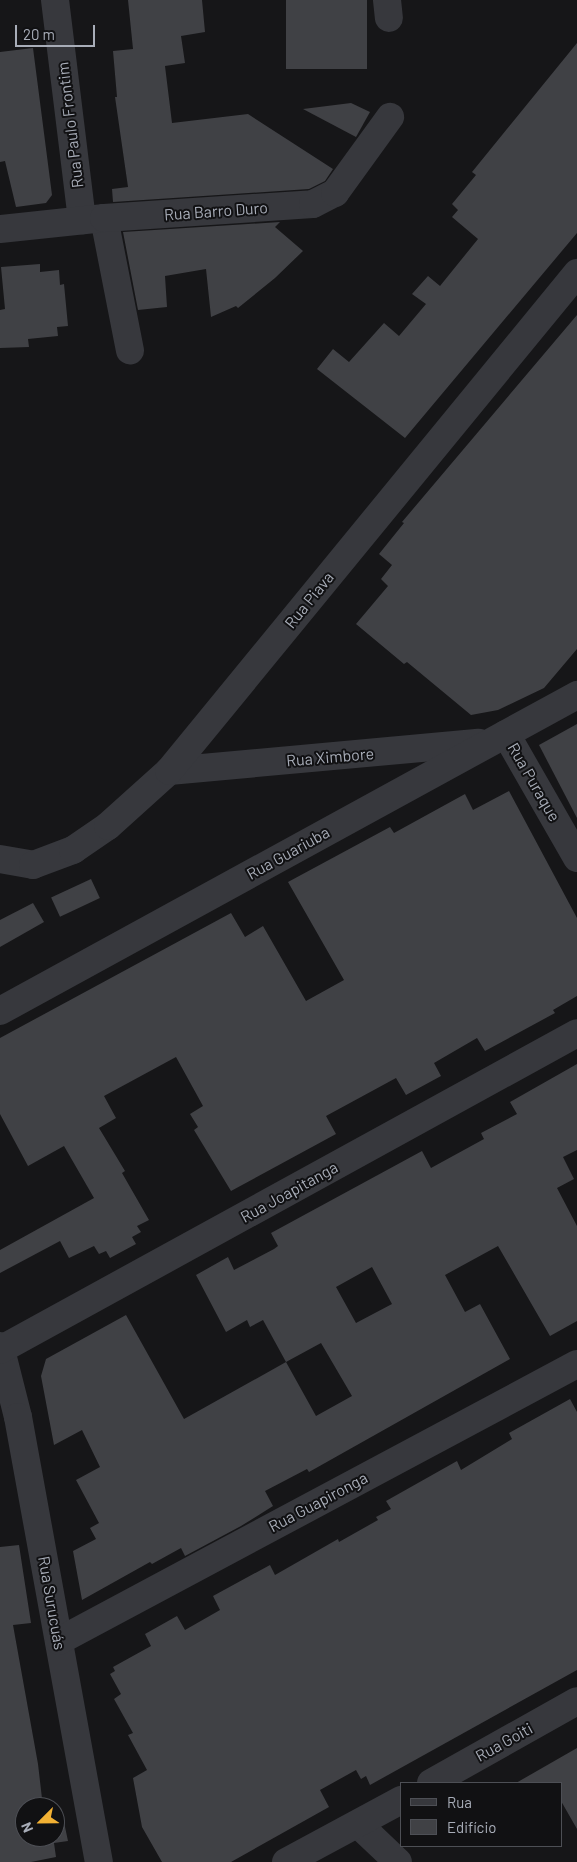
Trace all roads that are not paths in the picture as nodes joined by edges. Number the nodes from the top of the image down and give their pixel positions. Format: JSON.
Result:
{"nodes":[{"id":1,"x":55,"y":0,"type":"edge"},
{"id":2,"x":390,"y":117,"type":"dead end"},
{"id":3,"x":93,"y":219,"type":"junction"},
{"id":4,"x":0,"y":229,"type":"edge"},
{"id":5,"x":577,"y":274,"type":"edge"},
{"id":6,"x":130,"y":350,"type":"dead end"},
{"id":7,"x":577,"y":696,"type":"edge"},
{"id":8,"x":498,"y":738,"type":"junction"},
{"id":9,"x":169,"y":771,"type":"junction"},
{"id":10,"x":577,"y":858,"type":"edge"},
{"id":11,"x":0,"y":859,"type":"edge"},
{"id":12,"x":0,"y":1011,"type":"edge"},
{"id":13,"x":577,"y":1034,"type":"edge"},
{"id":14,"x":1,"y":1348,"type":"edge"},
{"id":15,"x":577,"y":1364,"type":"edge"},
{"id":16,"x":59,"y":1641,"type":"junction"},
{"id":17,"x":577,"y":1701,"type":"edge"},
{"id":18,"x":433,"y":1782,"type":"edge"},
{"id":19,"x":400,"y":1801,"type":"edge"},
{"id":20,"x":358,"y":1824,"type":"junction"},
{"id":21,"x":99,"y":1862,"type":"edge"},
{"id":22,"x":286,"y":1862,"type":"edge"},
{"id":23,"x":398,"y":1862,"type":"edge"}],
"edges":[{"from":1,"to":3,"type":"street","name":"Rua Paulo Frontim"},
{"from":2,"to":3,"type":"street","name":"Rua Barro Duro"},
{"from":3,"to":4,"type":"street","name":"Rua Barro Duro"},
{"from":3,"to":6,"type":"street","name":"Rua Paulo Frontim"},
{"from":5,"to":9,"type":"street","name":"Rua Piava"},
{"from":7,"to":8,"type":"street","name":"Rua Guariuba"},
{"from":8,"to":9,"type":"street","name":"Rua Ximbore"},
{"from":8,"to":10,"type":"street","name":"Rua Puraque"},
{"from":8,"to":12,"type":"street","name":"Rua Guariuba"},
{"from":9,"to":11,"type":"street","name":"Rua Piava"},
{"from":13,"to":14,"type":"street","name":"Rua Joapitanga"},
{"from":14,"to":16,"type":"street","name":"Rua Surucuás"},
{"from":15,"to":16,"type":"street","name":"Rua Guapironga"},
{"from":16,"to":21,"type":"street","name":"Rua Surucuás"},
{"from":17,"to":18,"type":"street","name":"Rua Goiti"},
{"from":19,"to":20,"type":"street"},
{"from":20,"to":22,"type":"street"},
{"from":20,"to":23,"type":"street"}]}
